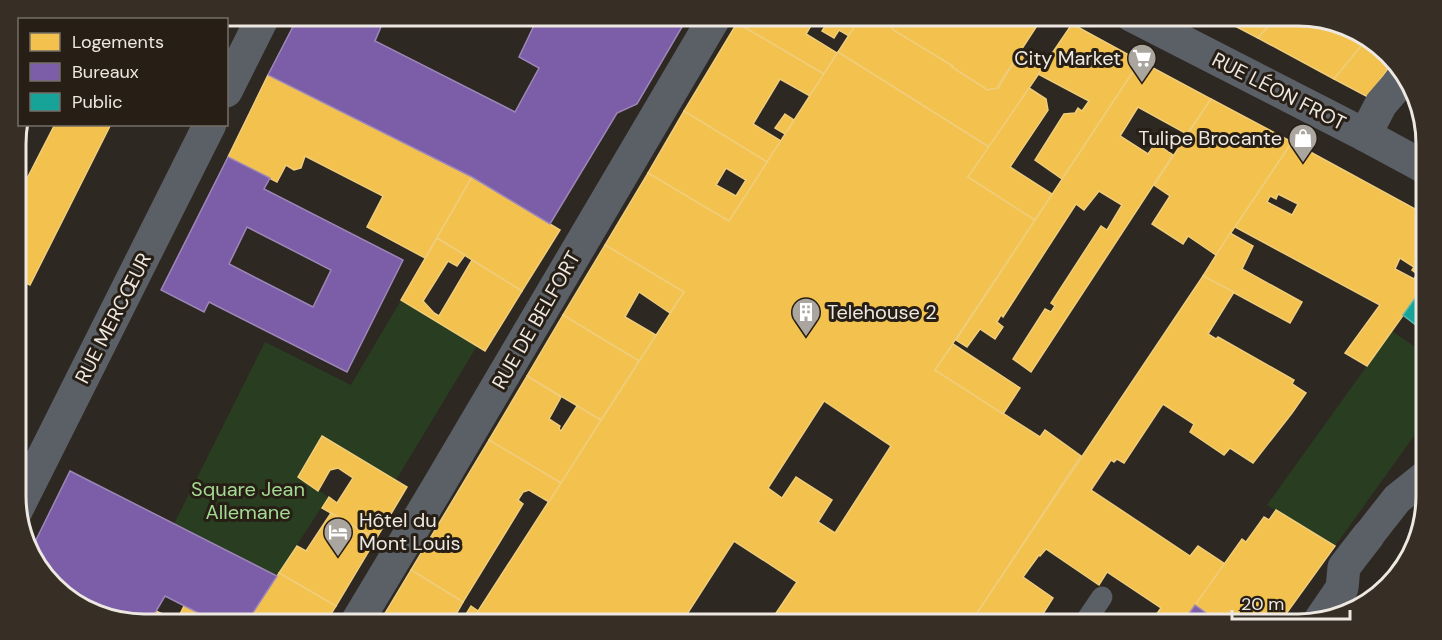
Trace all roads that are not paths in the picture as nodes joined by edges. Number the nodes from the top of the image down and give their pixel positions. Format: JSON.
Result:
{"nodes":[{"id":1,"x":258,"y":26,"type":"edge"},
{"id":2,"x":710,"y":26,"type":"edge"},
{"id":3,"x":1155,"y":26,"type":"edge"},
{"id":4,"x":1400,"y":82,"type":"edge"},
{"id":5,"x":228,"y":87,"type":"edge"},
{"id":6,"x":209,"y":126,"type":"edge"},
{"id":7,"x":1365,"y":135,"type":"junction"},
{"id":8,"x":1416,"y":163,"type":"edge"},
{"id":9,"x":1416,"y":484,"type":"edge"},
{"id":10,"x":26,"y":491,"type":"edge"},
{"id":11,"x":1368,"y":536,"type":"joint"},
{"id":12,"x":1102,"y":597,"type":"dead end"},
{"id":13,"x":1326,"y":611,"type":"edge"},
{"id":14,"x":362,"y":614,"type":"edge"},
{"id":15,"x":1090,"y":614,"type":"edge"}],
"edges":[{"from":1,"to":5,"type":"street"},
{"from":2,"to":14,"type":"street","name":"RUE DE BELFORT"},
{"from":3,"to":7,"type":"street","name":"RUE LÉON FROT"},
{"from":4,"to":7,"type":"street"},
{"from":6,"to":10,"type":"street","name":"RUE MERCŒUR"},
{"from":7,"to":8,"type":"street","name":"RUE LÉON FROT"},
{"from":9,"to":11,"type":"street"},
{"from":11,"to":13,"type":"street"},
{"from":12,"to":15,"type":"lane"}]}
